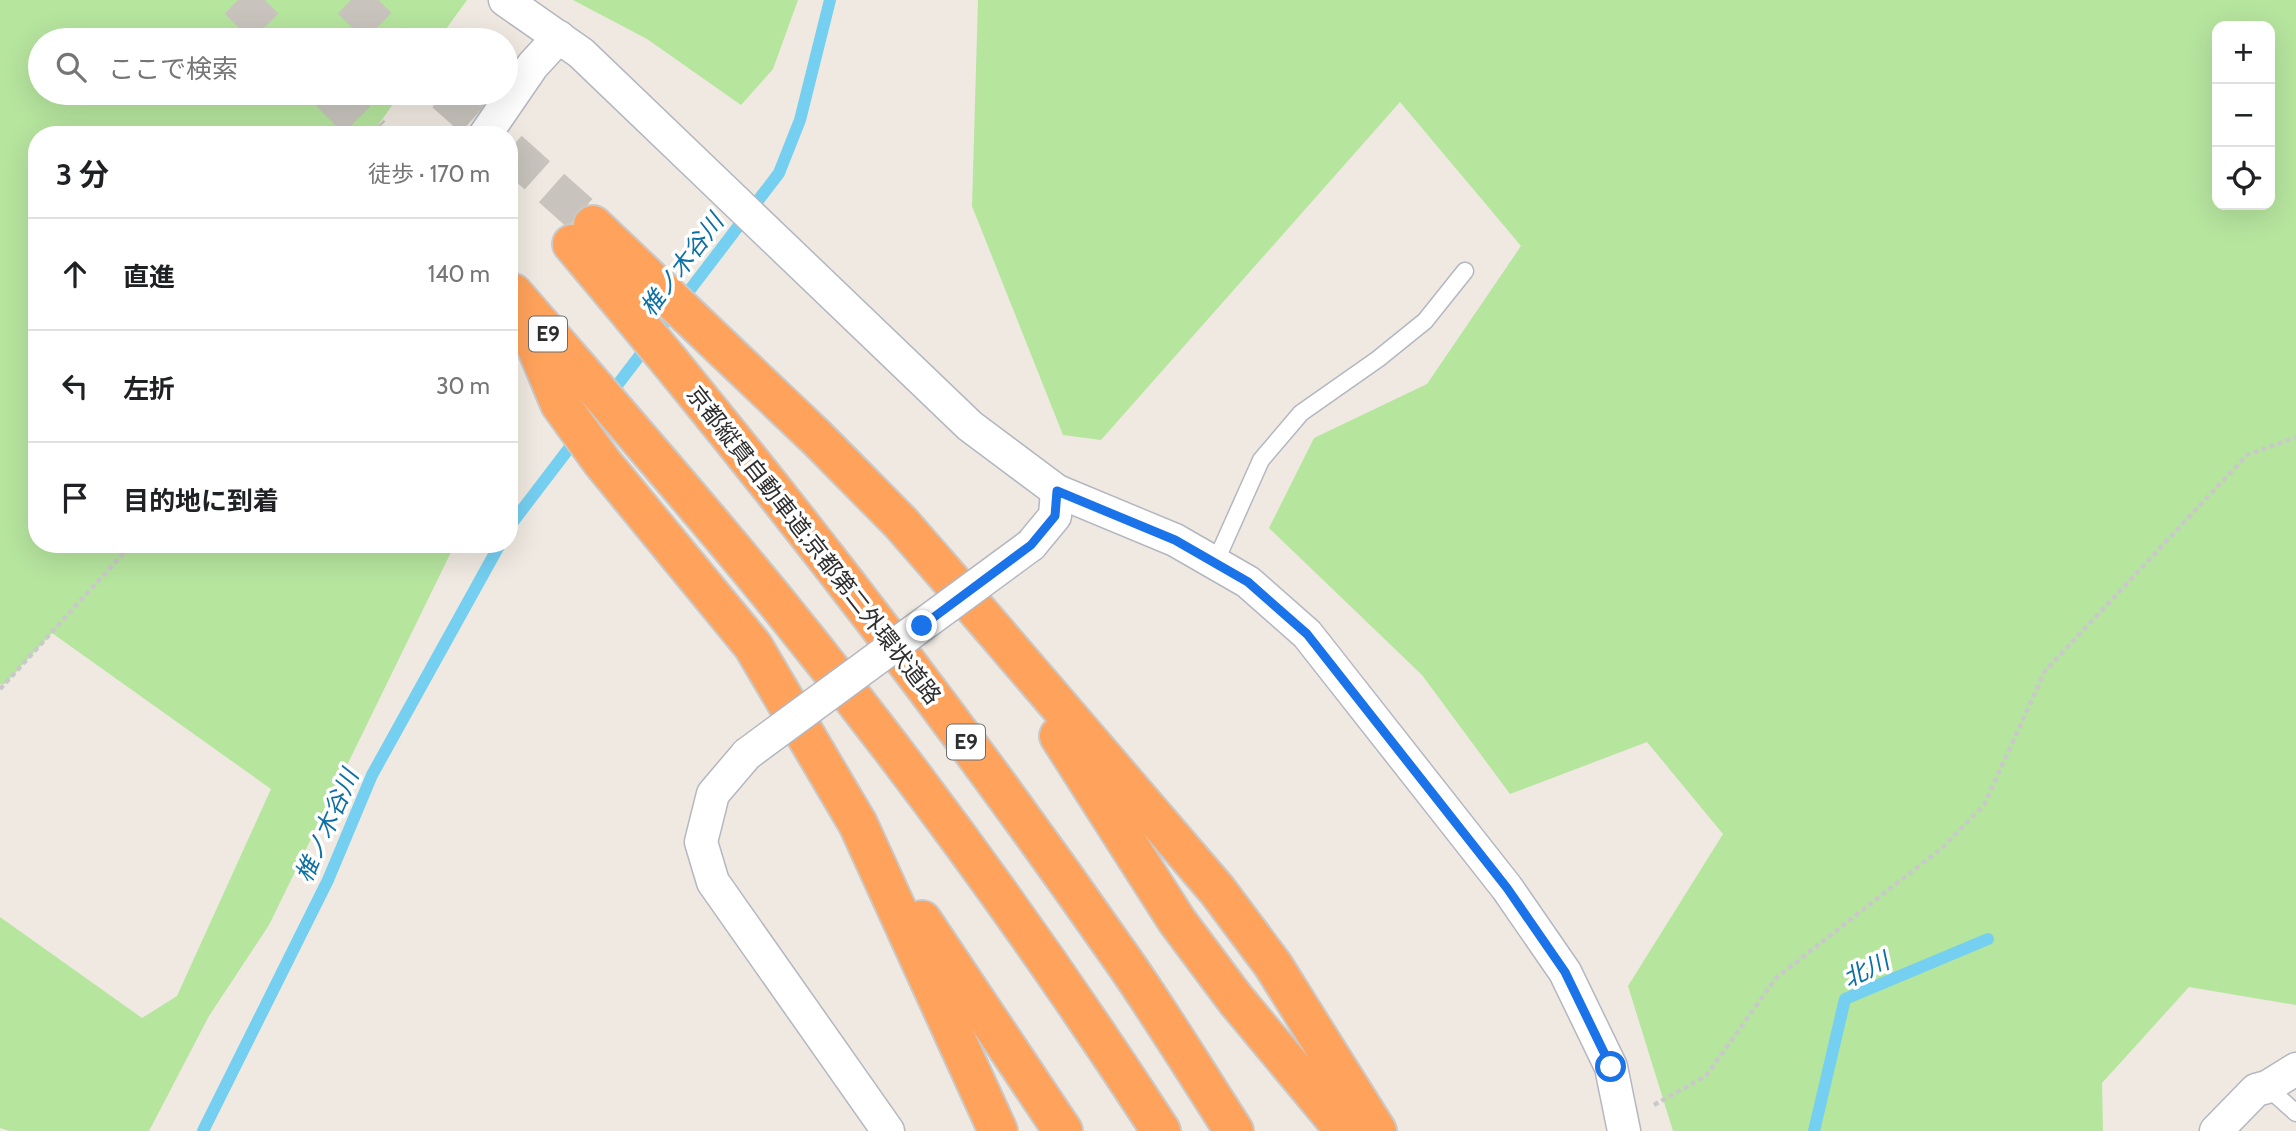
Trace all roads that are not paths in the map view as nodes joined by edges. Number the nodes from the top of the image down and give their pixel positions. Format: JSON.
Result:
{"nodes":[{"id":1,"x":505,"y":0,"type":"edge"},
{"id":2,"x":558,"y":37,"type":"junction"},
{"id":3,"x":518,"y":87,"type":"edge"},
{"id":4,"x":506,"y":105,"type":"edge"},
{"id":5,"x":491,"y":126,"type":"edge"},
{"id":6,"x":1465,"y":271,"type":"dead end"},
{"id":7,"x":518,"y":299,"type":"edge"},
{"id":8,"x":518,"y":305,"type":"edge"},
{"id":9,"x":1057,"y":491,"type":"junction"},
{"id":10,"x":1214,"y":563,"type":"junction"},
{"id":11,"x":982,"y":616,"type":"junction"},
{"id":12,"x":858,"y":824,"type":"junction"},
{"id":13,"x":2296,"y":1069,"type":"edge"},
{"id":14,"x":2267,"y":1087,"type":"junction"},
{"id":15,"x":2296,"y":1112,"type":"edge"},
{"id":16,"x":1623,"y":1127,"type":"edge"},
{"id":17,"x":888,"y":1131,"type":"edge"},
{"id":18,"x":998,"y":1131,"type":"edge"},
{"id":19,"x":1063,"y":1131,"type":"edge"},
{"id":20,"x":1161,"y":1131,"type":"edge"},
{"id":21,"x":1234,"y":1131,"type":"edge"},
{"id":22,"x":1345,"y":1131,"type":"edge"},
{"id":23,"x":1377,"y":1131,"type":"edge"},
{"id":24,"x":2216,"y":1131,"type":"edge"}],
"edges":[{"from":1,"to":2,"type":"street"},
{"from":2,"to":3,"type":"street"},
{"from":2,"to":9,"type":"street"},
{"from":4,"to":5,"type":"street"},
{"from":6,"to":10,"type":"lane"},
{"from":7,"to":20,"type":"highway","number":"E9"},
{"from":8,"to":12,"type":"highway","number":"E9"},
{"from":9,"to":10,"type":"street"},
{"from":9,"to":17,"type":"street","bridge":true},
{"from":10,"to":16,"type":"street"},
{"from":11,"to":21,"type":"highway","name":"京都縦貫自動車道;京都第二外環状道路","number":"E9"},
{"from":11,"to":22,"type":"highway"},
{"from":11,"to":23,"type":"highway"},
{"from":12,"to":18,"type":"highway"},
{"from":12,"to":19,"type":"highway"},
{"from":13,"to":14,"type":"street"},
{"from":14,"to":15,"type":"lane"},
{"from":14,"to":24,"type":"street"}]}
